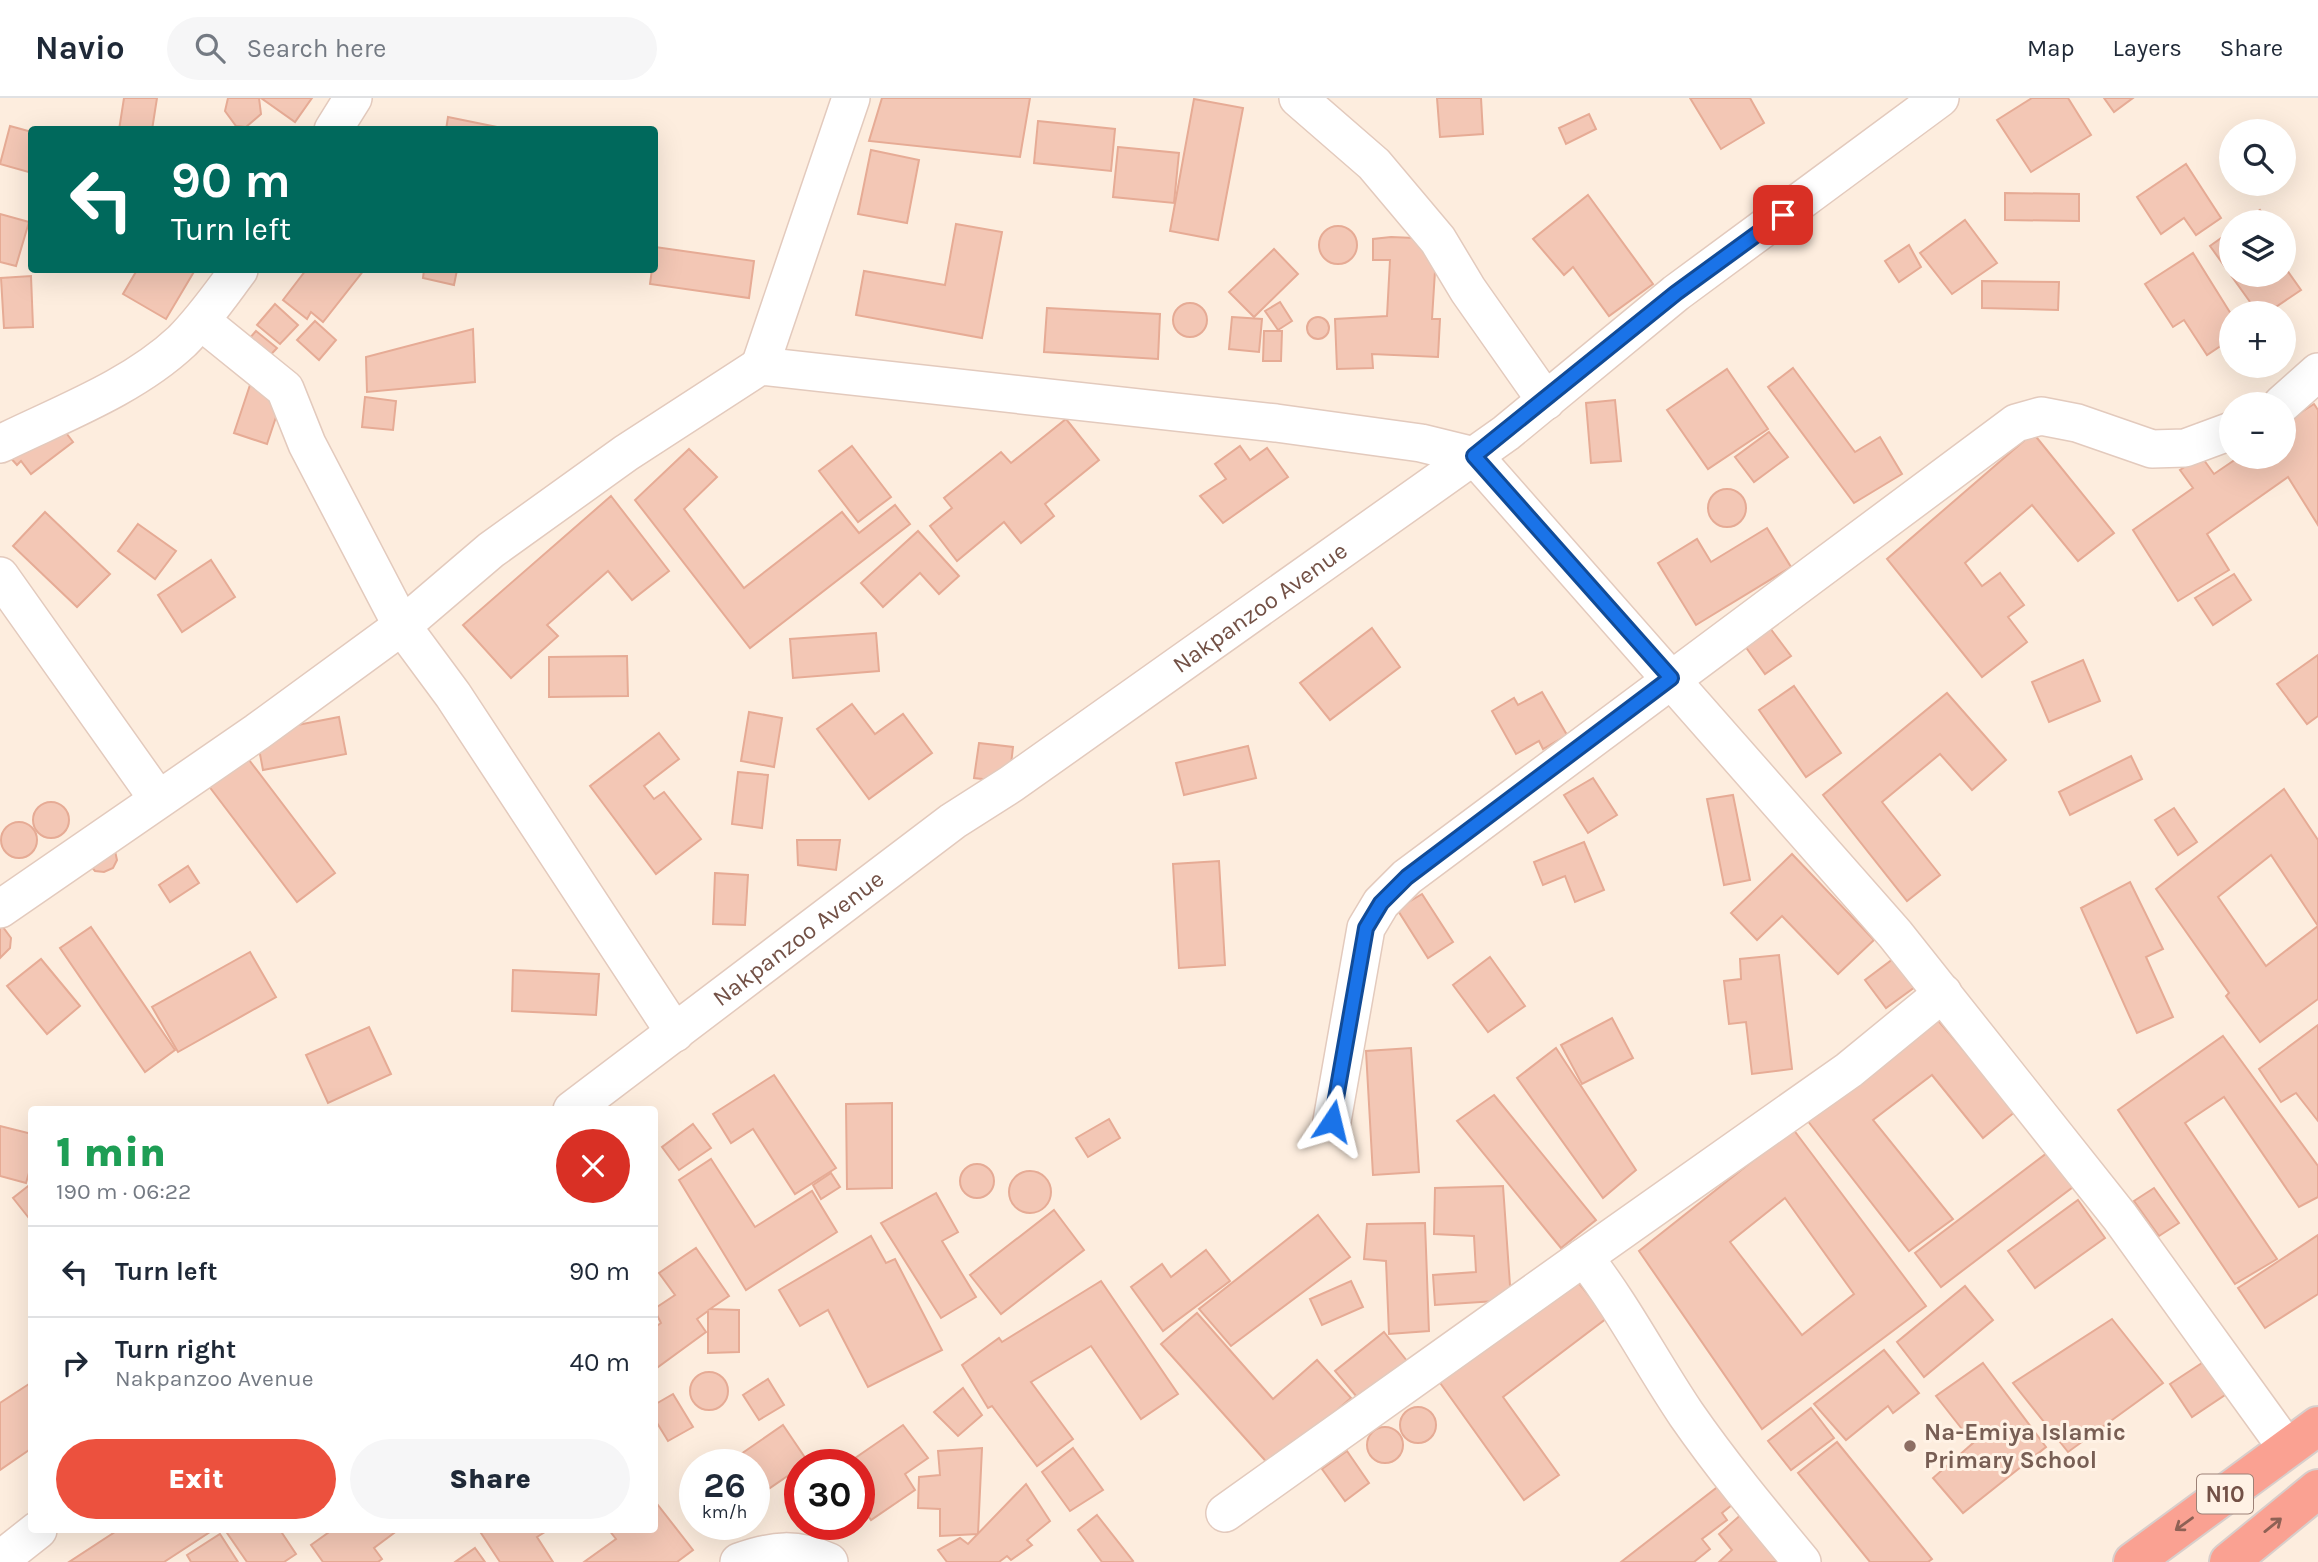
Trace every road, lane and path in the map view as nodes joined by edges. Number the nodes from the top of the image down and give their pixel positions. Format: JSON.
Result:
{"nodes":[{"id":1,"x":353,"y":98,"type":"edge"},
{"id":2,"x":850,"y":98,"type":"edge"},
{"id":3,"x":1298,"y":98,"type":"edge"},
{"id":4,"x":1940,"y":98,"type":"edge"},
{"id":5,"x":336,"y":126,"type":"edge"},
{"id":6,"x":237,"y":273,"type":"edge"},
{"id":7,"x":201,"y":321,"type":"junction"},
{"id":8,"x":760,"y":366,"type":"junction"},
{"id":9,"x":2318,"y":372,"type":"edge"},
{"id":10,"x":2295,"y":392,"type":"edge"},
{"id":11,"x":1546,"y":401,"type":"junction"},
{"id":12,"x":2219,"y":435,"type":"edge"},
{"id":13,"x":0,"y":444,"type":"edge"},
{"id":14,"x":1474,"y":456,"type":"junction"},
{"id":15,"x":0,"y":576,"type":"edge"},
{"id":16,"x":402,"y":626,"type":"junction"},
{"id":17,"x":1671,"y":678,"type":"junction"},
{"id":18,"x":158,"y":799,"type":"junction"},
{"id":19,"x":0,"y":909,"type":"edge"},
{"id":20,"x":1943,"y":993,"type":"junction"},
{"id":21,"x":674,"y":1033,"type":"junction"},
{"id":22,"x":577,"y":1106,"type":"edge"},
{"id":23,"x":1332,"y":1121,"type":"dead end"},
{"id":24,"x":1584,"y":1257,"type":"junction"},
{"id":25,"x":2318,"y":1426,"type":"edge"},
{"id":26,"x":2286,"y":1447,"type":"junction"},
{"id":27,"x":2318,"y":1489,"type":"edge"},
{"id":28,"x":1225,"y":1513,"type":"dead end"},
{"id":29,"x":34,"y":1533,"type":"edge"},
{"id":30,"x":0,"y":1560,"type":"edge"},
{"id":31,"x":740,"y":1562,"type":"edge"},
{"id":32,"x":830,"y":1562,"type":"edge"},
{"id":33,"x":1802,"y":1562,"type":"edge"},
{"id":34,"x":2133,"y":1562,"type":"edge"},
{"id":35,"x":2229,"y":1562,"type":"edge"}],
"edges":[{"from":1,"to":5,"type":"street"},
{"from":2,"to":8,"type":"street"},
{"from":3,"to":11,"type":"street"},
{"from":4,"to":11,"type":"street","name":"Nakpanzoo Avenue"},
{"from":6,"to":7,"type":"street"},
{"from":7,"to":13,"type":"street"},
{"from":7,"to":16,"type":"street"},
{"from":8,"to":14,"type":"street"},
{"from":8,"to":16,"type":"street"},
{"from":9,"to":10,"type":"street"},
{"from":11,"to":14,"type":"street","name":"Nakpanzoo Avenue"},
{"from":12,"to":17,"type":"street"},
{"from":14,"to":17,"type":"street"},
{"from":14,"to":21,"type":"street","name":"Nakpanzoo Avenue"},
{"from":15,"to":18,"type":"street"},
{"from":16,"to":18,"type":"street"},
{"from":16,"to":21,"type":"street"},
{"from":17,"to":20,"type":"street"},
{"from":17,"to":23,"type":"street"},
{"from":18,"to":19,"type":"street"},
{"from":20,"to":24,"type":"street"},
{"from":20,"to":26,"type":"street"},
{"from":21,"to":22,"type":"street","name":"Nakpanzoo Avenue"},
{"from":24,"to":28,"type":"street"},
{"from":24,"to":33,"type":"street"},
{"from":25,"to":26,"type":"highway","number":"N10"},
{"from":26,"to":34,"type":"highway","number":"N10","one_way":true},
{"from":35,"to":27,"type":"highway","number":"N10","one_way":true},
{"from":29,"to":30,"type":"street"},
{"from":31,"to":32,"type":"street"}]}
